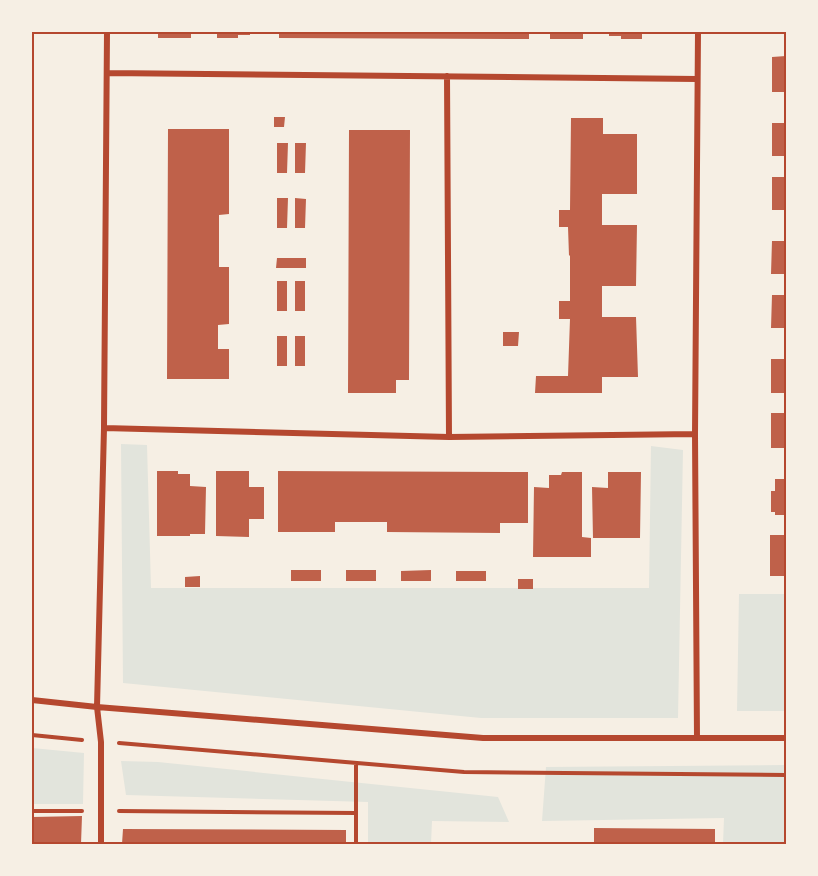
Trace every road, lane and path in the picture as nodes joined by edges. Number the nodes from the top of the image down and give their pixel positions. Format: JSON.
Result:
{"nodes":[{"id":1,"x":107,"y":32,"type":"edge"},
{"id":2,"x":698,"y":32,"type":"edge"},
{"id":3,"x":107,"y":73,"type":"junction"},
{"id":4,"x":447,"y":76,"type":"junction"},
{"id":5,"x":697,"y":79,"type":"junction"},
{"id":6,"x":104,"y":428,"type":"junction"},
{"id":7,"x":695,"y":434,"type":"junction"},
{"id":8,"x":449,"y":437,"type":"junction"},
{"id":9,"x":32,"y":700,"type":"edge"},
{"id":10,"x":98,"y":707,"type":"junction"},
{"id":11,"x":32,"y":735,"type":"edge"},
{"id":12,"x":697,"y":738,"type":"junction"},
{"id":13,"x":786,"y":738,"type":"edge"},
{"id":14,"x":100,"y":741,"type":"junction"},
{"id":15,"x":356,"y":763,"type":"junction"},
{"id":16,"x":786,"y":775,"type":"edge"},
{"id":17,"x":32,"y":811,"type":"edge"},
{"id":18,"x":100,"y":812,"type":"junction"},
{"id":19,"x":356,"y":813,"type":"junction"},
{"id":20,"x":101,"y":844,"type":"edge"},
{"id":21,"x":356,"y":844,"type":"edge"}],
"edges":[{"from":1,"to":3,"type":"street"},
{"from":2,"to":5,"type":"street"},
{"from":3,"to":4,"type":"street"},
{"from":3,"to":6,"type":"street"},
{"from":4,"to":5,"type":"street"},
{"from":4,"to":8,"type":"street"},
{"from":5,"to":7,"type":"street"},
{"from":6,"to":8,"type":"street"},
{"from":6,"to":10,"type":"street"},
{"from":7,"to":8,"type":"street"},
{"from":7,"to":12,"type":"street"},
{"from":9,"to":10,"type":"street"},
{"from":10,"to":12,"type":"street"},
{"from":10,"to":14,"type":"street"},
{"from":11,"to":14,"type":"path"},
{"from":12,"to":13,"type":"street"},
{"from":14,"to":15,"type":"path"},
{"from":14,"to":18,"type":"street"},
{"from":15,"to":16,"type":"path"},
{"from":15,"to":19,"type":"path"},
{"from":17,"to":18,"type":"path"},
{"from":18,"to":19,"type":"path"},
{"from":18,"to":20,"type":"street"},
{"from":19,"to":21,"type":"path"}]}
